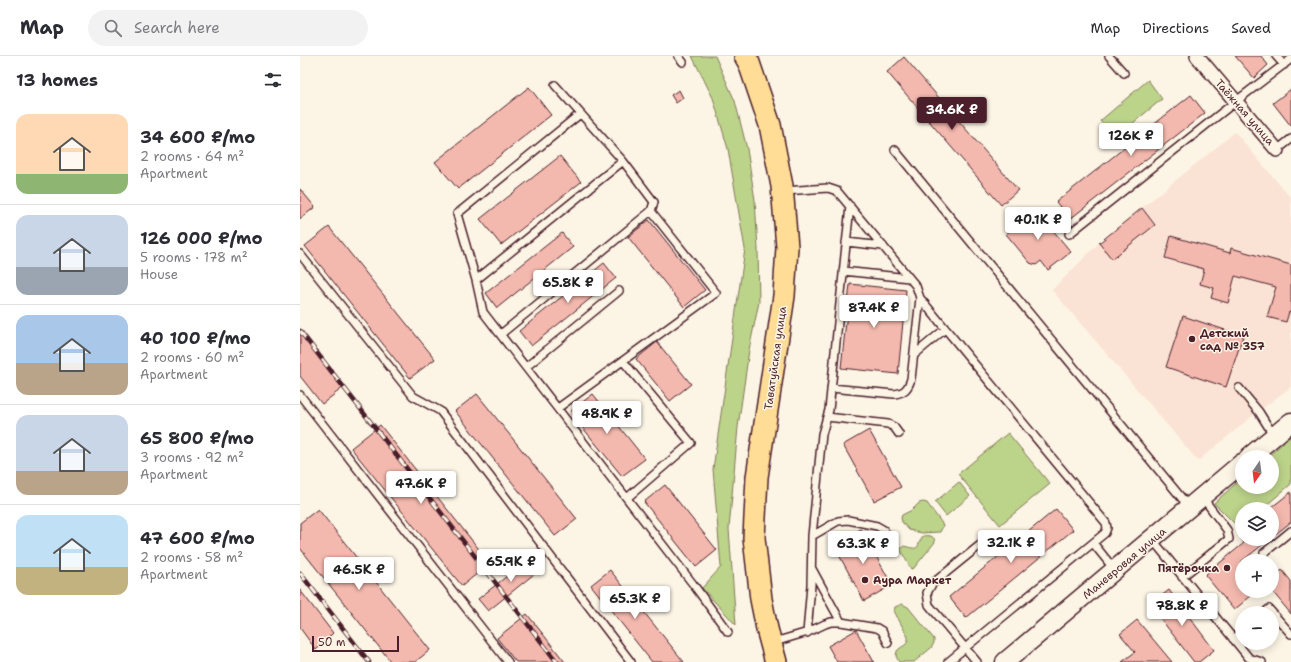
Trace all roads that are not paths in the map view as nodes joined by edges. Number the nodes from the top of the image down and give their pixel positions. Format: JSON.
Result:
{"nodes":[{"id":1,"x":745,"y":56,"type":"edge"},
{"id":2,"x":1109,"y":56,"type":"edge"},
{"id":3,"x":1197,"y":56,"type":"edge"},
{"id":4,"x":1276,"y":56,"type":"edge"},
{"id":5,"x":1291,"y":59,"type":"edge"},
{"id":6,"x":1284,"y":65,"type":"junction"},
{"id":7,"x":1124,"y":73,"type":"dead end"},
{"id":8,"x":555,"y":85,"type":"dead end"},
{"id":9,"x":1235,"y":102,"type":"junction"},
{"id":10,"x":580,"y":114,"type":"junction"},
{"id":11,"x":1291,"y":140,"type":"edge"},
{"id":12,"x":895,"y":150,"type":"dead end"},
{"id":13,"x":1277,"y":150,"type":"joint"},
{"id":14,"x":623,"y":161,"type":"junction"},
{"id":15,"x":783,"y":192,"type":"junction"},
{"id":16,"x":850,"y":206,"type":"junction"},
{"id":17,"x":651,"y":211,"type":"junction"},
{"id":18,"x":1069,"y":234,"type":"dead end"},
{"id":19,"x":846,"y":242,"type":"junction"},
{"id":20,"x":883,"y":246,"type":"junction"},
{"id":21,"x":300,"y":254,"type":"edge"},
{"id":22,"x":843,"y":271,"type":"junction"},
{"id":23,"x":909,"y":278,"type":"junction"},
{"id":24,"x":476,"y":280,"type":"junction"},
{"id":25,"x":619,"y":291,"type":"dead end"},
{"id":26,"x":920,"y":298,"type":"junction"},
{"id":27,"x":945,"y":329,"type":"junction"},
{"id":28,"x":501,"y":334,"type":"junction"},
{"id":29,"x":914,"y":355,"type":"junction"},
{"id":30,"x":622,"y":361,"type":"junction"},
{"id":31,"x":526,"y":367,"type":"junction"},
{"id":32,"x":831,"y":388,"type":"junction"},
{"id":33,"x":1239,"y":388,"type":"dead end"},
{"id":34,"x":300,"y":395,"type":"edge"},
{"id":35,"x":558,"y":408,"type":"junction"},
{"id":36,"x":827,"y":417,"type":"junction"},
{"id":37,"x":1291,"y":422,"type":"edge"},
{"id":38,"x":899,"y":434,"type":"dead end"},
{"id":39,"x":1274,"y":436,"type":"junction"},
{"id":40,"x":1257,"y":450,"type":"edge"},
{"id":41,"x":1235,"y":469,"type":"edge"},
{"id":42,"x":627,"y":498,"type":"junction"},
{"id":43,"x":1196,"y":502,"type":"junction"},
{"id":44,"x":1291,"y":531,"type":"edge"},
{"id":45,"x":812,"y":536,"type":"junction"},
{"id":46,"x":990,"y":537,"type":"dead end"},
{"id":47,"x":1151,"y":539,"type":"junction"},
{"id":48,"x":889,"y":540,"type":"dead end"},
{"id":49,"x":1093,"y":543,"type":"junction"},
{"id":50,"x":1264,"y":552,"type":"dead end"},
{"id":51,"x":812,"y":569,"type":"junction"},
{"id":52,"x":1115,"y":570,"type":"junction"},
{"id":53,"x":1182,"y":577,"type":"junction"},
{"id":54,"x":1279,"y":620,"type":"edge"},
{"id":55,"x":841,"y":622,"type":"junction"},
{"id":56,"x":728,"y":632,"type":"dead end"},
{"id":57,"x":807,"y":633,"type":"junction"},
{"id":58,"x":1291,"y":634,"type":"edge"},
{"id":59,"x":1233,"y":639,"type":"joint"},
{"id":60,"x":888,"y":643,"type":"dead end"},
{"id":61,"x":965,"y":648,"type":"junction"},
{"id":62,"x":773,"y":652,"type":"edge"},
{"id":63,"x":508,"y":662,"type":"edge"},
{"id":64,"x":631,"y":662,"type":"edge"},
{"id":65,"x":948,"y":662,"type":"edge"},
{"id":66,"x":977,"y":662,"type":"edge"},
{"id":67,"x":1005,"y":662,"type":"edge"},
{"id":68,"x":1262,"y":662,"type":"edge"}],
"edges":[{"from":1,"to":15,"type":"main road","name":"Таватуйская улица"},
{"from":2,"to":7,"type":"lane"},
{"from":3,"to":9,"type":"street","name":"Таёжная улица"},
{"from":4,"to":6,"type":"lane"},
{"from":5,"to":6,"type":"lane"},
{"from":6,"to":9,"type":"lane"},
{"from":8,"to":10,"type":"lane"},
{"from":9,"to":13,"type":"street","name":"Таёжная улица"},
{"from":9,"to":18,"type":"lane"},
{"from":10,"to":14,"type":"lane"},
{"from":10,"to":24,"type":"lane"},
{"from":11,"to":13,"type":"lane"},
{"from":12,"to":43,"type":"lane"},
{"from":14,"to":17,"type":"lane"},
{"from":14,"to":24,"type":"lane"},
{"from":15,"to":16,"type":"lane"},
{"from":15,"to":62,"type":"main road","name":"Таватуйская улица"},
{"from":16,"to":19,"type":"lane"},
{"from":16,"to":20,"type":"lane"},
{"from":17,"to":28,"type":"lane"},
{"from":17,"to":30,"type":"lane"},
{"from":19,"to":20,"type":"lane"},
{"from":19,"to":22,"type":"lane"},
{"from":20,"to":23,"type":"lane"},
{"from":21,"to":64,"type":"lane"},
{"from":22,"to":23,"type":"lane"},
{"from":22,"to":32,"type":"lane"},
{"from":23,"to":26,"type":"lane"},
{"from":24,"to":28,"type":"lane"},
{"from":25,"to":31,"type":"lane"},
{"from":26,"to":27,"type":"lane"},
{"from":26,"to":29,"type":"lane"},
{"from":27,"to":29,"type":"lane"},
{"from":27,"to":49,"type":"lane"},
{"from":28,"to":31,"type":"lane"},
{"from":29,"to":32,"type":"lane"},
{"from":30,"to":35,"type":"lane"},
{"from":30,"to":42,"type":"lane"},
{"from":31,"to":35,"type":"lane"},
{"from":32,"to":36,"type":"lane"},
{"from":33,"to":39,"type":"lane"},
{"from":34,"to":63,"type":"lane"},
{"from":35,"to":42,"type":"lane"},
{"from":36,"to":38,"type":"lane"},
{"from":36,"to":45,"type":"lane"},
{"from":37,"to":39,"type":"street"},
{"from":39,"to":40,"type":"street"},
{"from":41,"to":43,"type":"street","name":"Маневровая улица"},
{"from":42,"to":56,"type":"lane"},
{"from":43,"to":47,"type":"street","name":"Маневровая улица"},
{"from":43,"to":53,"type":"lane"},
{"from":44,"to":50,"type":"lane"},
{"from":45,"to":48,"type":"lane"},
{"from":45,"to":51,"type":"lane"},
{"from":46,"to":61,"type":"lane"},
{"from":47,"to":52,"type":"street","name":"Маневровая улица"},
{"from":47,"to":53,"type":"lane"},
{"from":49,"to":52,"type":"lane"},
{"from":49,"to":61,"type":"lane"},
{"from":51,"to":55,"type":"lane"},
{"from":51,"to":57,"type":"lane"},
{"from":52,"to":67,"type":"street","name":"Маневровая улица"},
{"from":53,"to":59,"type":"lane"},
{"from":54,"to":58,"type":"lane"},
{"from":55,"to":57,"type":"lane"},
{"from":55,"to":60,"type":"lane"},
{"from":57,"to":62,"type":"lane"},
{"from":59,"to":68,"type":"lane"},
{"from":61,"to":65,"type":"lane"},
{"from":61,"to":66,"type":"lane"}]}
